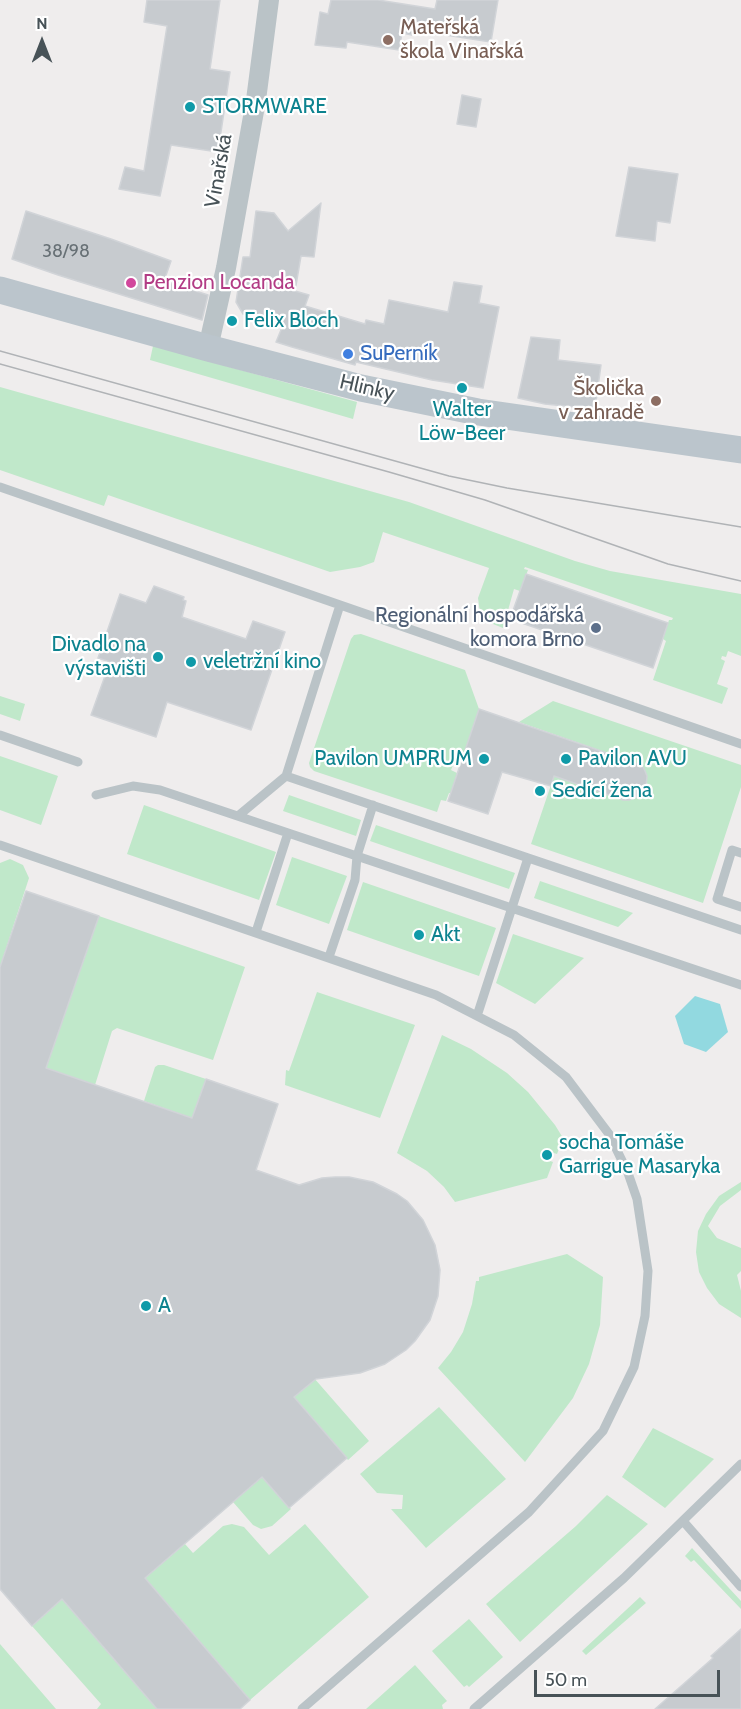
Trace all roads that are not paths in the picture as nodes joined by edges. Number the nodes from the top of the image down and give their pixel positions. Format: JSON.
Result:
{"nodes":[{"id":1,"x":268,"y":0,"type":"edge"},
{"id":2,"x":0,"y":290,"type":"edge"},
{"id":3,"x":208,"y":348,"type":"junction"},
{"id":4,"x":741,"y":450,"type":"edge"},
{"id":5,"x":0,"y":487,"type":"edge"},
{"id":6,"x":340,"y":605,"type":"junction"},
{"id":7,"x":0,"y":735,"type":"edge"},
{"id":8,"x":741,"y":744,"type":"edge"},
{"id":9,"x":78,"y":762,"type":"dead end"},
{"id":10,"x":286,"y":776,"type":"junction"},
{"id":11,"x":96,"y":795,"type":"dead end"},
{"id":12,"x":373,"y":806,"type":"junction"},
{"id":13,"x":238,"y":816,"type":"junction"},
{"id":14,"x":288,"y":833,"type":"junction"},
{"id":15,"x":0,"y":845,"type":"edge"},
{"id":16,"x":741,"y":853,"type":"edge"},
{"id":17,"x":357,"y":856,"type":"junction"},
{"id":18,"x":528,"y":858,"type":"junction"},
{"id":19,"x":741,"y":907,"type":"edge"},
{"id":20,"x":512,"y":908,"type":"junction"},
{"id":21,"x":741,"y":930,"type":"edge"},
{"id":22,"x":256,"y":932,"type":"junction"},
{"id":23,"x":329,"y":957,"type":"junction"},
{"id":24,"x":741,"y":985,"type":"edge"},
{"id":25,"x":477,"y":1016,"type":"junction"},
{"id":26,"x":741,"y":1464,"type":"edge"},
{"id":27,"x":683,"y":1521,"type":"junction"},
{"id":28,"x":741,"y":1587,"type":"edge"},
{"id":29,"x":302,"y":1709,"type":"edge"},
{"id":30,"x":474,"y":1709,"type":"edge"}],
"edges":[{"from":1,"to":3,"type":"street","name":"Vinařská"},
{"from":2,"to":3,"type":"street","name":"Hlinky"},
{"from":3,"to":4,"type":"street","name":"Hlinky"},
{"from":5,"to":6,"type":"lane"},
{"from":6,"to":8,"type":"lane"},
{"from":6,"to":10,"type":"lane"},
{"from":7,"to":9,"type":"lane"},
{"from":10,"to":12,"type":"lane"},
{"from":10,"to":13,"type":"lane"},
{"from":11,"to":13,"type":"lane"},
{"from":12,"to":17,"type":"lane"},
{"from":12,"to":18,"type":"lane"},
{"from":13,"to":14,"type":"lane"},
{"from":14,"to":17,"type":"lane"},
{"from":14,"to":22,"type":"lane"},
{"from":15,"to":22,"type":"lane"},
{"from":16,"to":19,"type":"lane"},
{"from":17,"to":20,"type":"lane"},
{"from":17,"to":23,"type":"lane"},
{"from":18,"to":20,"type":"lane"},
{"from":18,"to":21,"type":"lane"},
{"from":20,"to":24,"type":"lane"},
{"from":20,"to":25,"type":"lane"},
{"from":22,"to":23,"type":"lane"},
{"from":23,"to":25,"type":"lane"},
{"from":25,"to":29,"type":"lane"},
{"from":26,"to":27,"type":"lane"},
{"from":27,"to":28,"type":"lane"},
{"from":27,"to":30,"type":"lane"}]}
